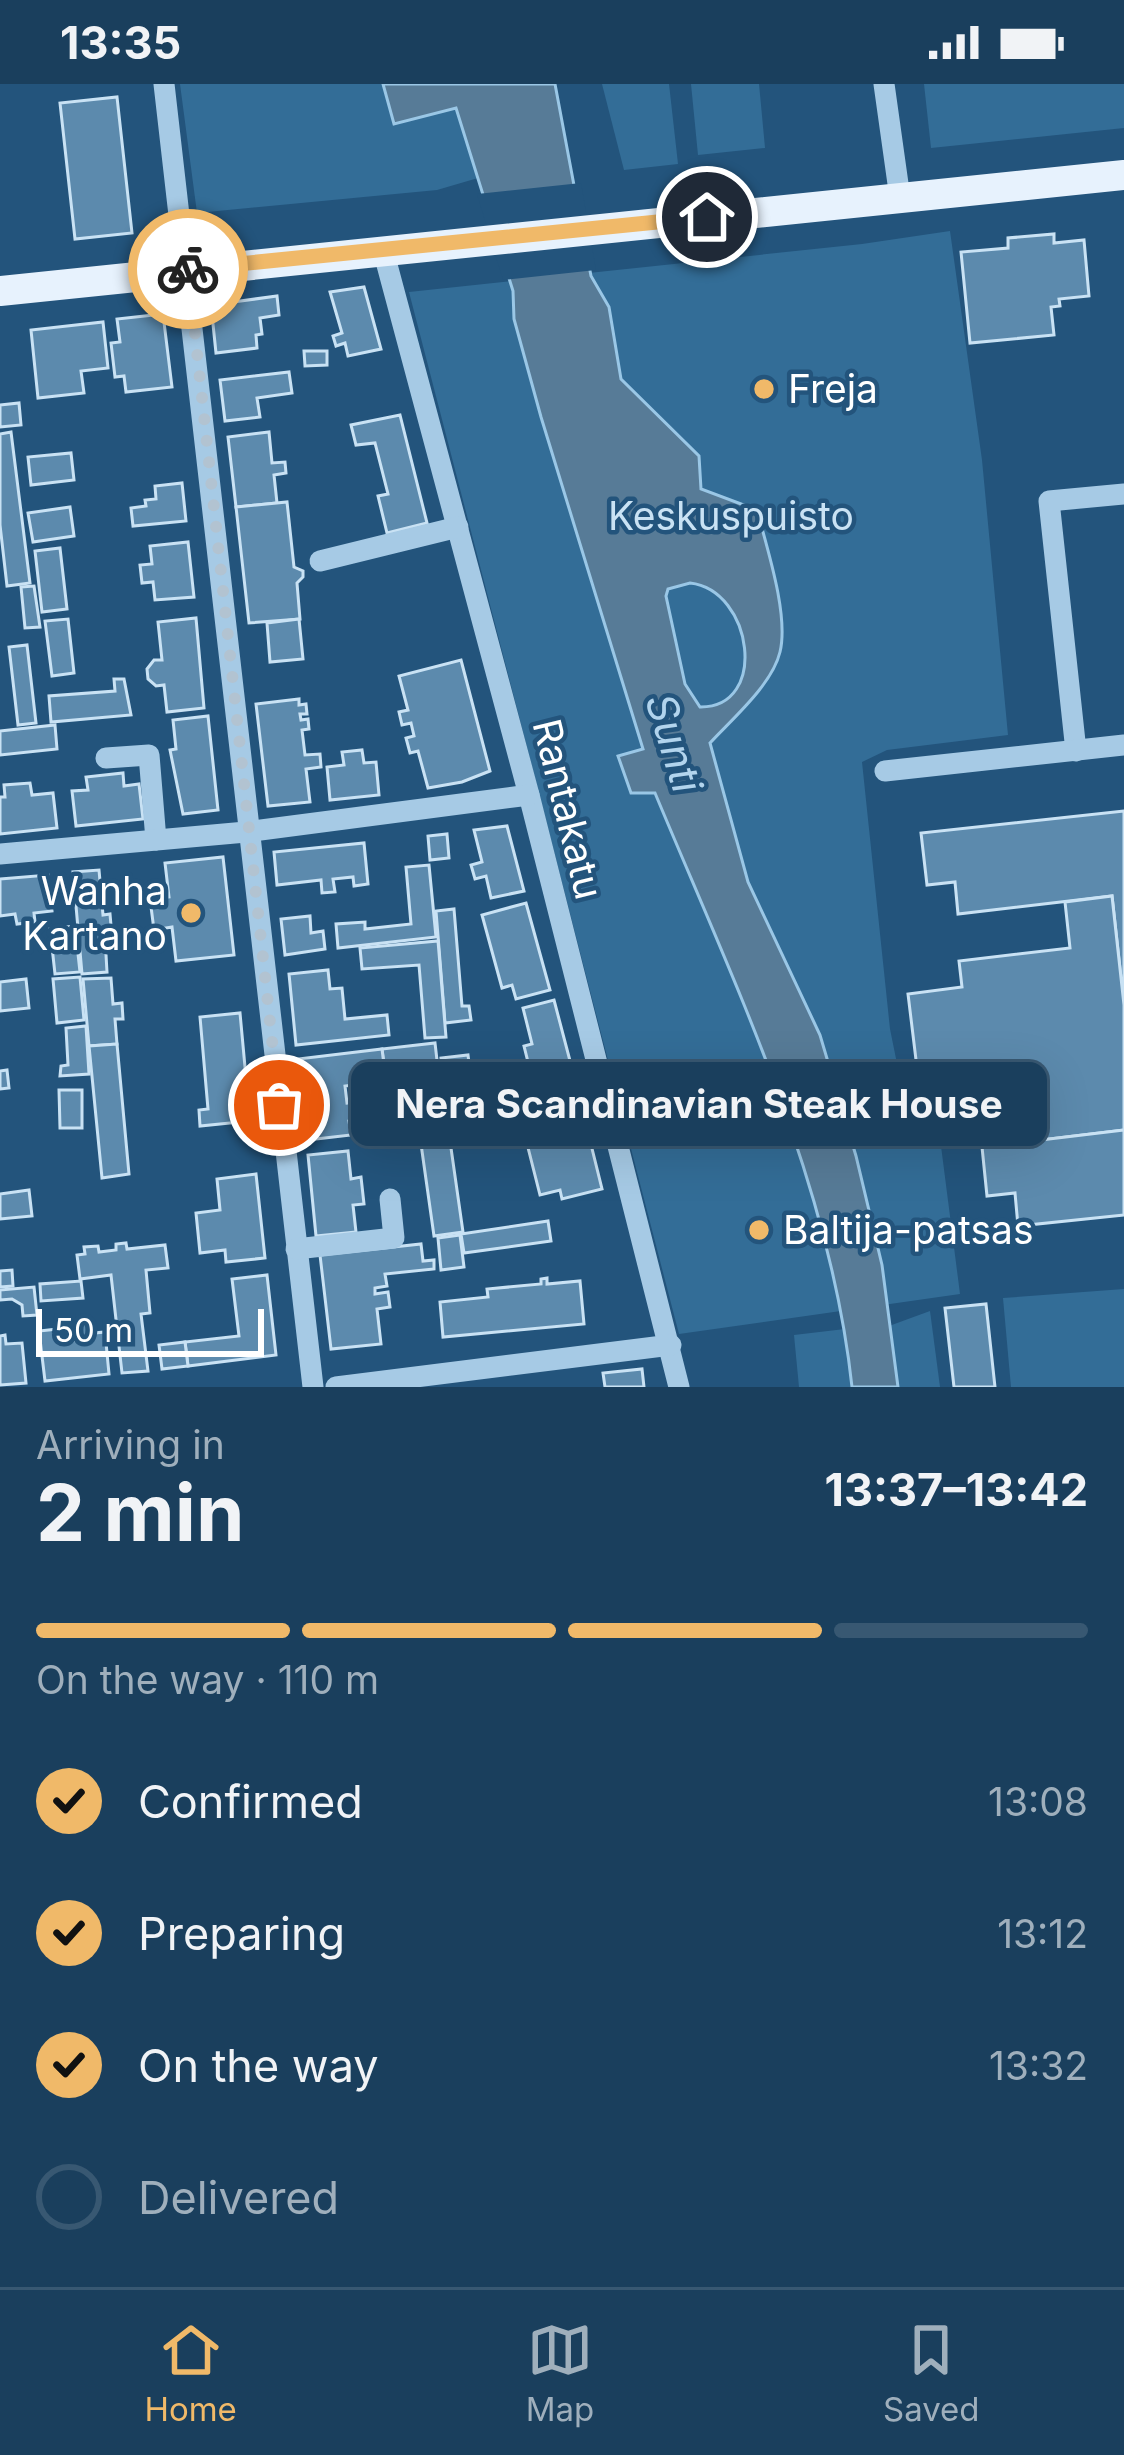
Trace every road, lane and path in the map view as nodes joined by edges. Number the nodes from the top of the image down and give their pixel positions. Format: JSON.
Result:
{"nodes":[{"id":1,"x":164,"y":84,"type":"edge"},
{"id":2,"x":884,"y":84,"type":"edge"},
{"id":3,"x":1124,"y":176,"type":"edge"},
{"id":4,"x":900,"y":198,"type":"junction"},
{"id":5,"x":383,"y":250,"type":"junction"},
{"id":6,"x":188,"y":269,"type":"junction"},
{"id":7,"x":0,"y":291,"type":"edge"},
{"id":8,"x":1124,"y":494,"type":"edge"},
{"id":9,"x":458,"y":527,"type":"junction"},
{"id":10,"x":320,"y":561,"type":"dead end"},
{"id":11,"x":1124,"y":745,"type":"edge"},
{"id":12,"x":1076,"y":751,"type":"junction"},
{"id":13,"x":106,"y":758,"type":"dead end"},
{"id":14,"x":885,"y":772,"type":"dead end"},
{"id":15,"x":529,"y":795,"type":"junction"},
{"id":16,"x":247,"y":832,"type":"junction"},
{"id":17,"x":156,"y":840,"type":"junction"},
{"id":18,"x":0,"y":854,"type":"edge"},
{"id":19,"x":390,"y":1199,"type":"dead end"},
{"id":20,"x":296,"y":1249,"type":"junction"},
{"id":21,"x":671,"y":1345,"type":"junction"},
{"id":22,"x":313,"y":1387,"type":"edge"},
{"id":23,"x":336,"y":1387,"type":"edge"},
{"id":24,"x":679,"y":1387,"type":"edge"}],
"edges":[{"from":1,"to":6,"type":"street"},
{"from":2,"to":4,"type":"street"},
{"from":3,"to":4,"type":"main road"},
{"from":4,"to":5,"type":"main road"},
{"from":5,"to":6,"type":"main road"},
{"from":5,"to":9,"type":"street","name":"Rantakatu"},
{"from":6,"to":7,"type":"main road"},
{"from":6,"to":16,"type":"street"},
{"from":8,"to":12,"type":"street"},
{"from":9,"to":10,"type":"street"},
{"from":9,"to":15,"type":"street","name":"Rantakatu"},
{"from":11,"to":12,"type":"street"},
{"from":12,"to":14,"type":"street"},
{"from":13,"to":17,"type":"street"},
{"from":15,"to":16,"type":"street"},
{"from":15,"to":21,"type":"street","name":"Rantakatu"},
{"from":16,"to":17,"type":"street"},
{"from":16,"to":20,"type":"street"},
{"from":17,"to":18,"type":"street"},
{"from":19,"to":20,"type":"street"},
{"from":20,"to":22,"type":"street"},
{"from":21,"to":23,"type":"street"},
{"from":21,"to":24,"type":"street","name":"Rantakatu"}]}
